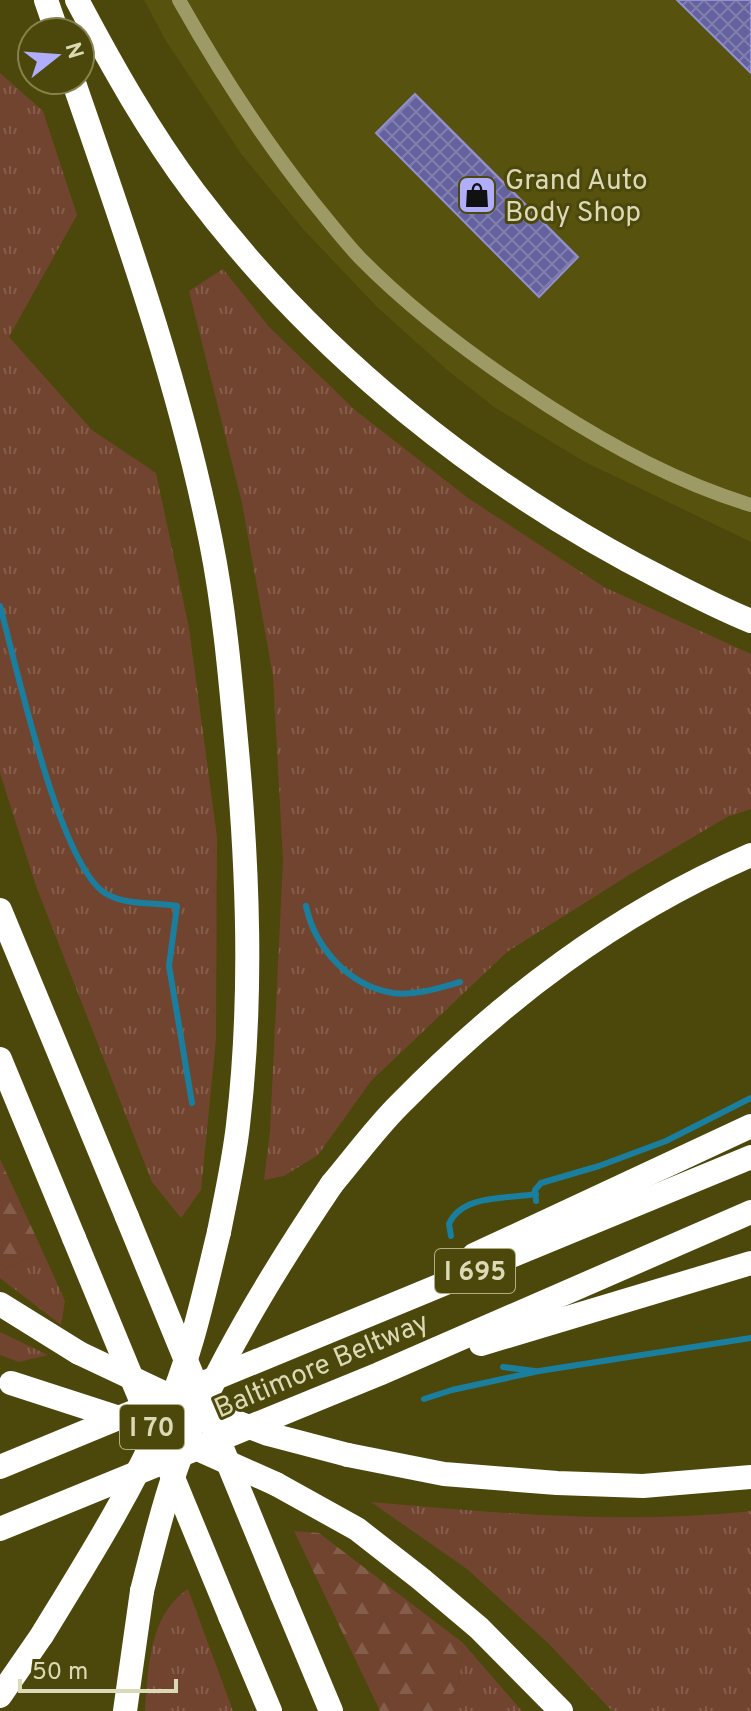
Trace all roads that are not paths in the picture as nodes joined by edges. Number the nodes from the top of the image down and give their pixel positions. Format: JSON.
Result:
{"nodes":[{"id":1,"x":77,"y":0,"type":"edge"},
{"id":2,"x":179,"y":0,"type":"edge"},
{"id":3,"x":79,"y":96,"type":"edge"},
{"id":4,"x":751,"y":505,"type":"edge"},
{"id":5,"x":751,"y":621,"type":"edge"},
{"id":6,"x":751,"y":855,"type":"edge"},
{"id":7,"x":0,"y":910,"type":"edge"},
{"id":8,"x":0,"y":1059,"type":"edge"},
{"id":9,"x":751,"y":1126,"type":"edge"},
{"id":10,"x":751,"y":1157,"type":"edge"},
{"id":11,"x":751,"y":1212,"type":"edge"},
{"id":12,"x":751,"y":1263,"type":"edge"},
{"id":13,"x":0,"y":1304,"type":"edge"},
{"id":14,"x":379,"y":1374,"type":"junction"},
{"id":15,"x":6,"y":1382,"type":"edge"},
{"id":16,"x":199,"y":1386,"type":"junction"},
{"id":17,"x":0,"y":1467,"type":"edge"},
{"id":18,"x":751,"y":1477,"type":"edge"},
{"id":19,"x":0,"y":1529,"type":"edge"},
{"id":20,"x":0,"y":1696,"type":"edge"},
{"id":21,"x":125,"y":1711,"type":"edge"},
{"id":22,"x":270,"y":1711,"type":"edge"},
{"id":23,"x":331,"y":1711,"type":"edge"},
{"id":24,"x":561,"y":1711,"type":"edge"}],
"edges":[{"from":1,"to":5,"type":"highway"},
{"from":2,"to":4,"type":"street"},
{"from":3,"to":20,"type":"highway","bridge":true},
{"from":6,"to":21,"type":"highway","bridge":true},
{"from":7,"to":23,"type":"highway","number":"I 70","bridge":true},
{"from":8,"to":22,"type":"highway","number":"I 70","bridge":true},
{"from":9,"to":16,"type":"highway"},
{"from":10,"to":16,"type":"highway","name":"Baltimore Beltway","number":"I 695"},
{"from":11,"to":14,"type":"highway","name":"Baltimore Beltway","number":"I 695"},
{"from":12,"to":14,"type":"highway"},
{"from":13,"to":18,"type":"highway","bridge":true},
{"from":14,"to":19,"type":"highway","name":"Baltimore Beltway","number":"I 695"},
{"from":15,"to":24,"type":"highway","bridge":true},
{"from":16,"to":17,"type":"highway","name":"Baltimore Beltway","number":"I 695"}]}
